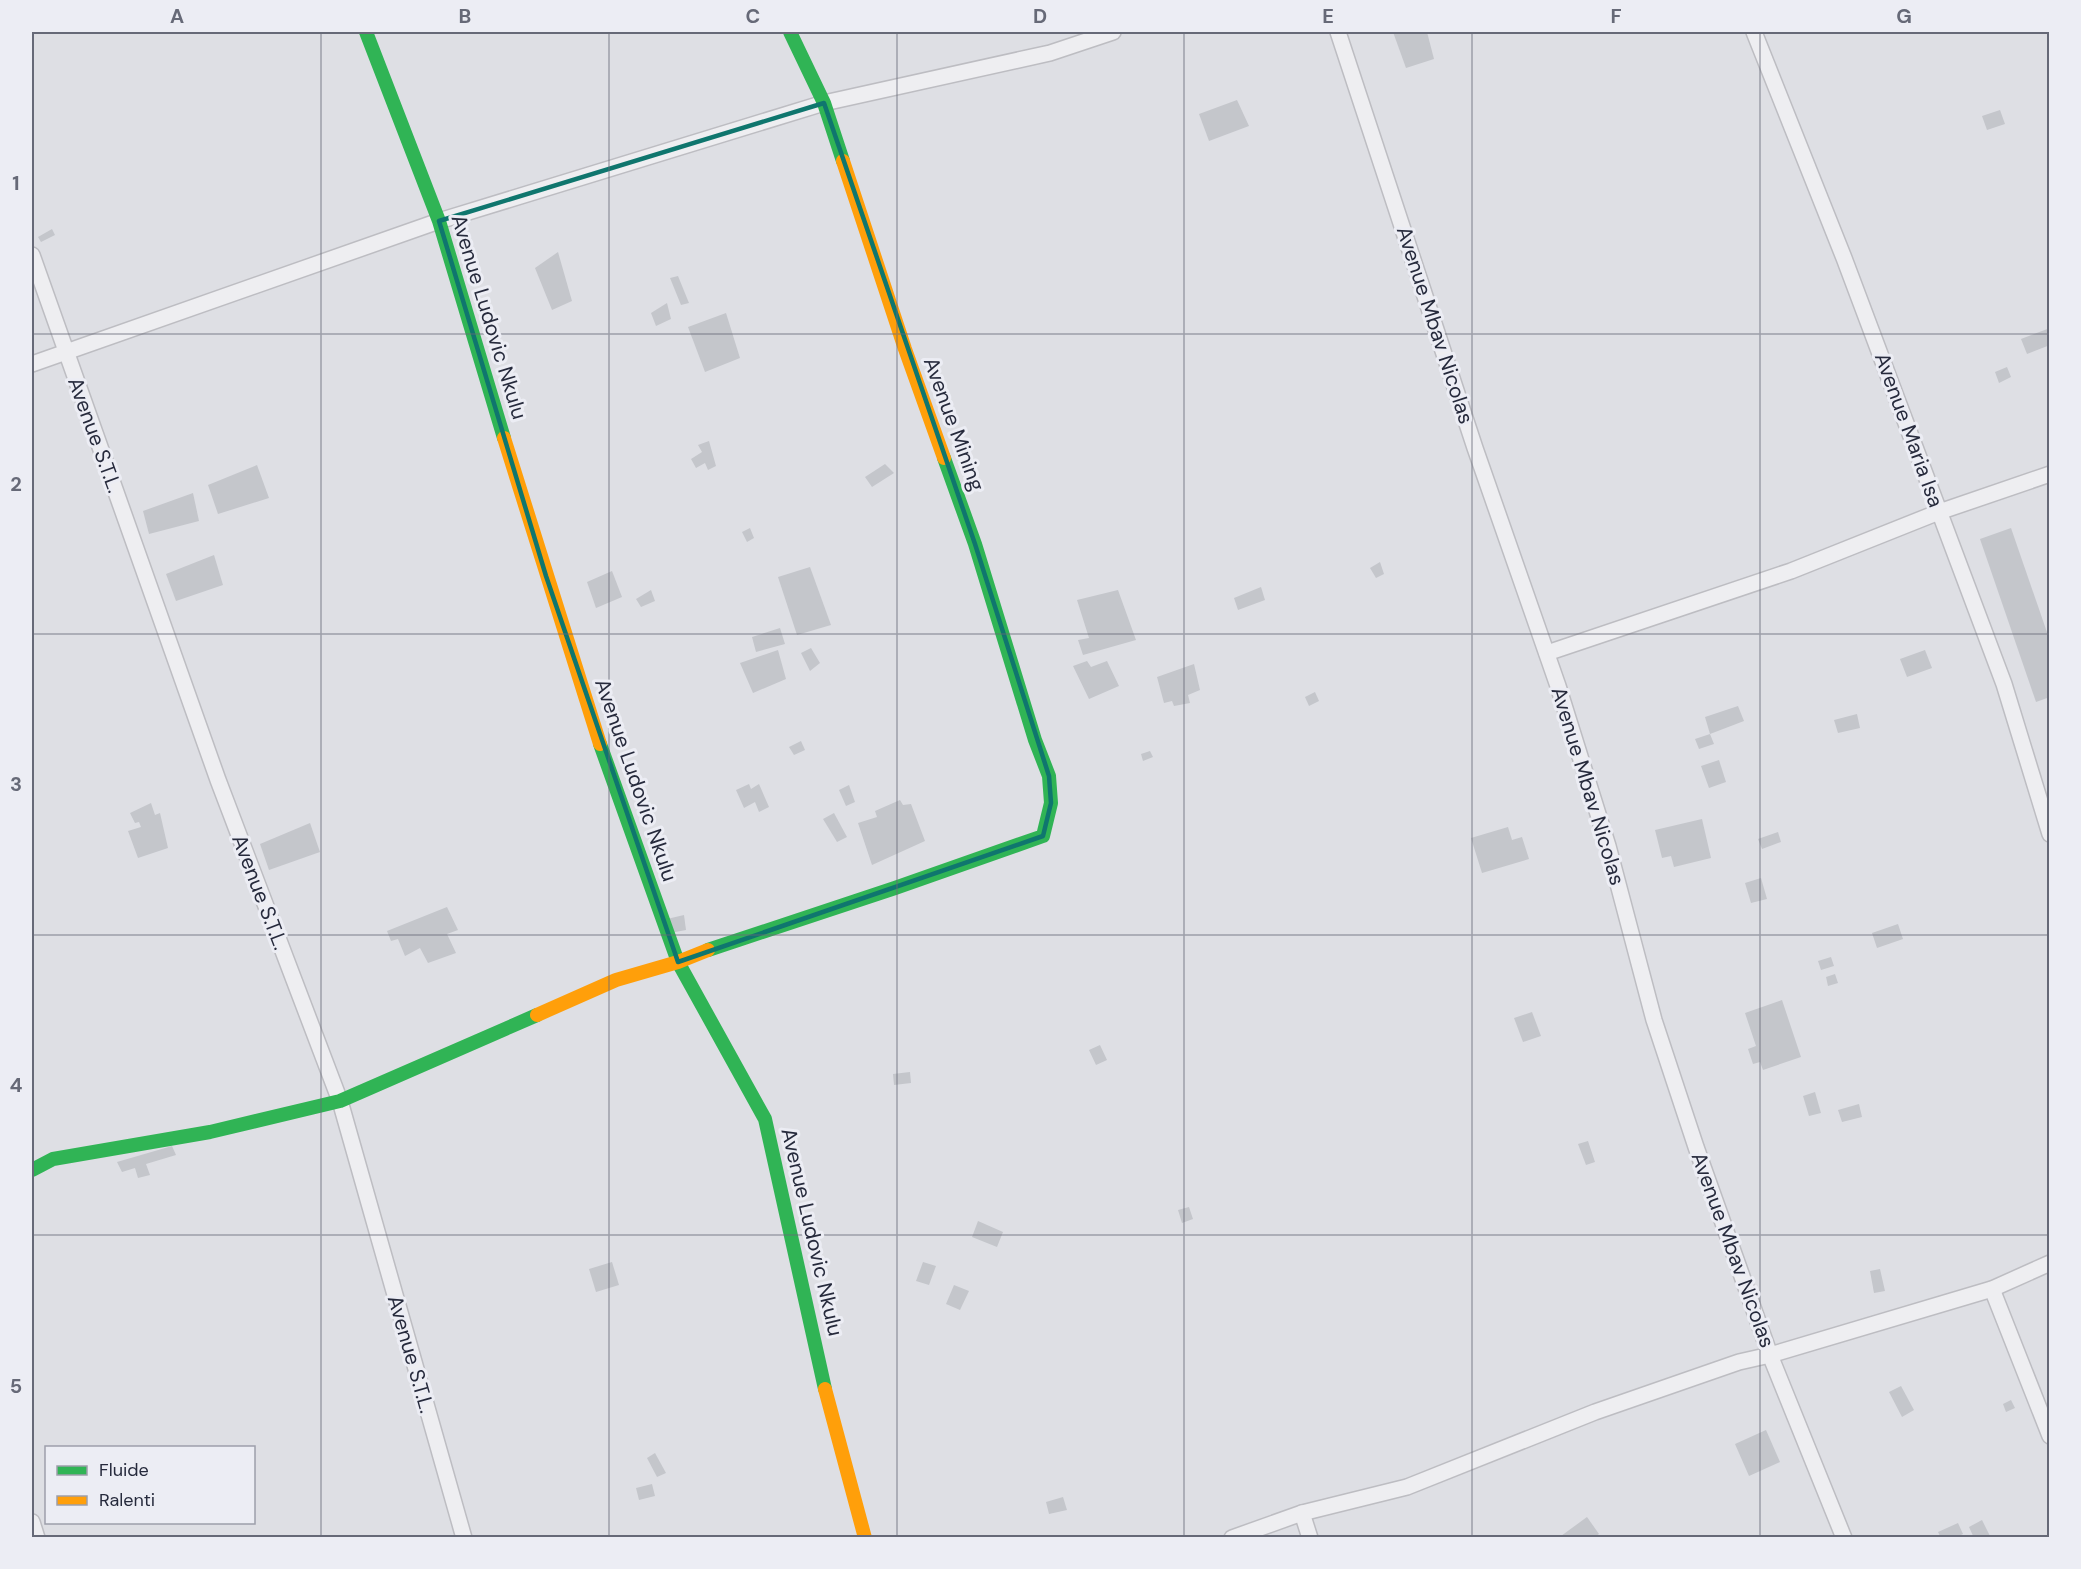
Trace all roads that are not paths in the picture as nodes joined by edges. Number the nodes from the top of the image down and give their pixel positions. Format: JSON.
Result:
{"nodes":[{"id":1,"x":366,"y":32,"type":"edge"},
{"id":2,"x":790,"y":32,"type":"edge"},
{"id":3,"x":1113,"y":32,"type":"edge"},
{"id":4,"x":1338,"y":32,"type":"edge"},
{"id":5,"x":1754,"y":32,"type":"edge"},
{"id":6,"x":824,"y":103,"type":"junction"},
{"id":7,"x":439,"y":221,"type":"junction"},
{"id":8,"x":32,"y":255,"type":"edge"},
{"id":9,"x":65,"y":351,"type":"junction"},
{"id":10,"x":32,"y":364,"type":"edge"},
{"id":11,"x":2049,"y":474,"type":"edge"},
{"id":12,"x":1939,"y":512,"type":"junction"},
{"id":13,"x":1547,"y":653,"type":"junction"},
{"id":14,"x":2049,"y":834,"type":"edge"},
{"id":15,"x":678,"y":962,"type":"junction"},
{"id":16,"x":340,"y":1101,"type":"junction"},
{"id":17,"x":32,"y":1170,"type":"edge"},
{"id":18,"x":2049,"y":1263,"type":"edge"},
{"id":19,"x":1992,"y":1289,"type":"junction"},
{"id":20,"x":1770,"y":1355,"type":"junction"},
{"id":21,"x":2049,"y":1436,"type":"edge"},
{"id":22,"x":1302,"y":1513,"type":"junction"},
{"id":23,"x":32,"y":1522,"type":"edge"},
{"id":24,"x":37,"y":1538,"type":"edge"},
{"id":25,"x":464,"y":1538,"type":"edge"},
{"id":26,"x":865,"y":1538,"type":"edge"},
{"id":27,"x":1232,"y":1538,"type":"edge"},
{"id":28,"x":1310,"y":1538,"type":"edge"},
{"id":29,"x":1844,"y":1538,"type":"edge"}],
"edges":[{"from":1,"to":7,"type":"street","name":"Avenue Ludovic Nkulu"},
{"from":2,"to":6,"type":"street","name":"Avenue Mining"},
{"from":3,"to":6,"type":"street"},
{"from":4,"to":13,"type":"street","name":"Avenue Mbav Nicolas"},
{"from":5,"to":12,"type":"street","name":"Avenue Maria Isa"},
{"from":6,"to":7,"type":"street"},
{"from":6,"to":15,"type":"street","name":"Avenue Mining"},
{"from":7,"to":9,"type":"street"},
{"from":7,"to":15,"type":"street","name":"Avenue Ludovic Nkulu"},
{"from":8,"to":9,"type":"street","name":"Avenue S.T.L."},
{"from":9,"to":10,"type":"street"},
{"from":9,"to":16,"type":"street","name":"Avenue S.T.L."},
{"from":11,"to":12,"type":"street"},
{"from":12,"to":13,"type":"street"},
{"from":12,"to":14,"type":"street","name":"Avenue Maria Isa"},
{"from":13,"to":20,"type":"street","name":"Avenue Mbav Nicolas"},
{"from":15,"to":16,"type":"street"},
{"from":15,"to":26,"type":"street","name":"Avenue Ludovic Nkulu"},
{"from":16,"to":17,"type":"street"},
{"from":16,"to":25,"type":"street","name":"Avenue S.T.L."},
{"from":18,"to":19,"type":"street"},
{"from":19,"to":20,"type":"street"},
{"from":19,"to":21,"type":"street"},
{"from":20,"to":22,"type":"street"},
{"from":20,"to":29,"type":"street","name":"Avenue Mbav Nicolas"},
{"from":22,"to":27,"type":"street"},
{"from":22,"to":28,"type":"street"},
{"from":23,"to":24,"type":"street"}]}
